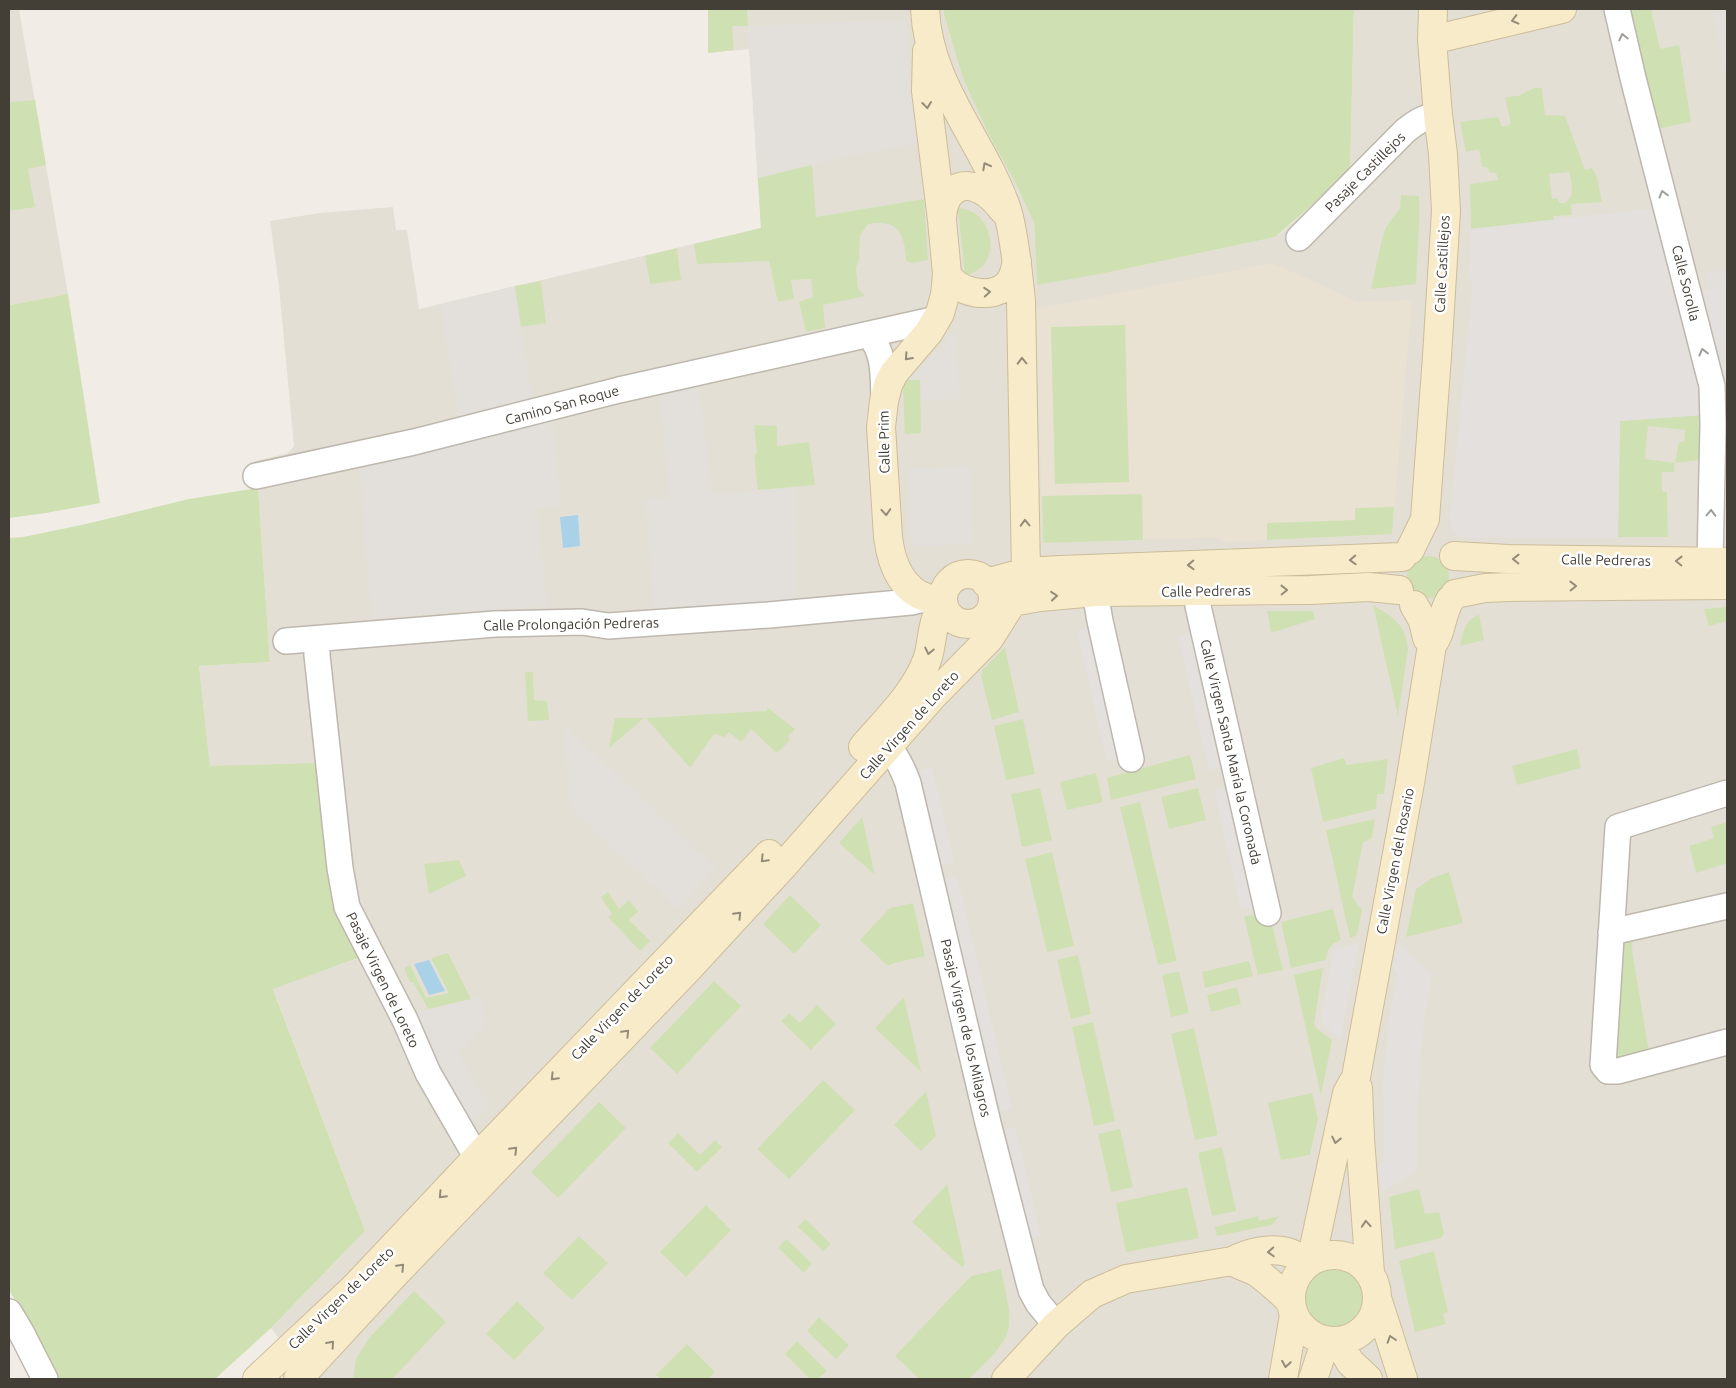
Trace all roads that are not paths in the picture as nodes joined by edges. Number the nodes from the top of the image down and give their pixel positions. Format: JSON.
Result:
{"nodes":[{"id":1,"x":925,"y":9,"type":"edge"},
{"id":2,"x":1433,"y":9,"type":"edge"},
{"id":3,"x":1562,"y":9,"type":"edge"},
{"id":4,"x":1616,"y":9,"type":"edge"},
{"id":5,"x":928,"y":39,"type":"junction"},
{"id":6,"x":1432,"y":40,"type":"junction"},
{"id":7,"x":1438,"y":115,"type":"junction"},
{"id":8,"x":1008,"y":215,"type":"junction"},
{"id":9,"x":942,"y":220,"type":"junction"},
{"id":10,"x":1299,"y":238,"type":"dead end"},
{"id":11,"x":1017,"y":261,"type":"junction"},
{"id":12,"x":947,"y":274,"type":"junction"},
{"id":13,"x":938,"y":318,"type":"junction"},
{"id":14,"x":869,"y":335,"type":"junction"},
{"id":15,"x":884,"y":401,"type":"junction"},
{"id":16,"x":256,"y":476,"type":"dead end"},
{"id":17,"x":1425,"y":519,"type":"junction"},
{"id":18,"x":1447,"y":551,"type":"junction"},
{"id":19,"x":1406,"y":554,"type":"junction"},
{"id":20,"x":1718,"y":562,"type":"edge"},
{"id":21,"x":1026,"y":572,"type":"junction"},
{"id":22,"x":1727,"y":584,"type":"edge"},
{"id":23,"x":1198,"y":591,"type":"junction"},
{"id":24,"x":1095,"y":592,"type":"junction"},
{"id":25,"x":922,"y":597,"type":"junction"},
{"id":26,"x":1452,"y":597,"type":"junction"},
{"id":27,"x":1406,"y":598,"type":"junction"},
{"id":28,"x":994,"y":607,"type":"junction"},
{"id":29,"x":316,"y":639,"type":"junction"},
{"id":30,"x":286,"y":641,"type":"dead end"},
{"id":31,"x":1432,"y":645,"type":"junction"},
{"id":32,"x":882,"y":739,"type":"junction"},
{"id":33,"x":1131,"y":759,"type":"dead end"},
{"id":34,"x":1727,"y":793,"type":"edge"},
{"id":35,"x":1727,"y":906,"type":"edge"},
{"id":36,"x":1268,"y":913,"type":"dead end"},
{"id":37,"x":1611,"y":932,"type":"junction"},
{"id":38,"x":1727,"y":1042,"type":"edge"},
{"id":39,"x":1356,"y":1077,"type":"junction"},
{"id":40,"x":477,"y":1158,"type":"junction"},
{"id":41,"x":1232,"y":1261,"type":"junction"},
{"id":42,"x":1310,"y":1262,"type":"junction"},
{"id":43,"x":1373,"y":1285,"type":"junction"},
{"id":44,"x":1293,"y":1309,"type":"junction"},
{"id":45,"x":9,"y":1312,"type":"edge"},
{"id":46,"x":1056,"y":1325,"type":"junction"},
{"id":47,"x":1332,"y":1341,"type":"junction"},
{"id":48,"x":288,"y":1350,"type":"junction"},
{"id":49,"x":305,"y":1376,"type":"edge"},
{"id":50,"x":45,"y":1379,"type":"edge"},
{"id":51,"x":257,"y":1379,"type":"edge"},
{"id":52,"x":1006,"y":1379,"type":"edge"},
{"id":53,"x":1283,"y":1379,"type":"edge"},
{"id":54,"x":1313,"y":1379,"type":"edge"},
{"id":55,"x":1368,"y":1379,"type":"edge"},
{"id":56,"x":1404,"y":1379,"type":"edge"}],
"edges":[{"from":1,"to":5,"type":"main road","name":"Calle Prim"},
{"from":2,"to":6,"type":"main road","name":"Calle Castillejos"},
{"from":3,"to":6,"type":"main road","one_way":true},
{"from":20,"to":4,"type":"street","name":"Calle Sorolla","one_way":true},
{"from":8,"to":5,"type":"main road","name":"Calle Prim","one_way":true},
{"from":5,"to":9,"type":"main road","name":"Calle Prim","one_way":true},
{"from":6,"to":7,"type":"main road","name":"Calle Castillejos"},
{"from":7,"to":10,"type":"street","name":"Pasaje Castillejos"},
{"from":7,"to":17,"type":"main road","name":"Calle Castillejos"},
{"from":8,"to":9,"type":"main road","name":"Calle Prim"},
{"from":8,"to":11,"type":"main road","name":"Calle Prim"},
{"from":9,"to":12,"type":"main road","name":"Calle Prim"},
{"from":12,"to":11,"type":"main road","one_way":true},
{"from":21,"to":11,"type":"main road","name":"Calle Prim","one_way":true},
{"from":12,"to":13,"type":"main road","name":"Calle Prim"},
{"from":13,"to":14,"type":"street","name":"Camino San Roque"},
{"from":13,"to":15,"type":"main road","name":"Calle Prim","one_way":true},
{"from":14,"to":15,"type":"street"},
{"from":14,"to":16,"type":"street","name":"Camino San Roque"},
{"from":15,"to":25,"type":"main road","name":"Calle Prim","one_way":true},
{"from":17,"to":18,"type":"main road"},
{"from":17,"to":19,"type":"main road","name":"Calle Castillejos"},
{"from":18,"to":19,"type":"main road"},
{"from":20,"to":18,"type":"main road","name":"Calle Pedreras","one_way":true},
{"from":18,"to":26,"type":"main road"},
{"from":19,"to":21,"type":"main road","name":"Calle Pedreras","one_way":true},
{"from":19,"to":27,"type":"main road"},
{"from":21,"to":28,"type":"main road"},
{"from":26,"to":22,"type":"main road","name":"Calle Pedreras","one_way":true},
{"from":23,"to":24,"type":"main road","name":"Calle Pedreras"},
{"from":23,"to":27,"type":"main road","name":"Calle Pedreras","one_way":true},
{"from":23,"to":36,"type":"street","name":"Calle Virgen Santa María la Coronada"},
{"from":28,"to":24,"type":"main road","name":"Calle Pedreras","one_way":true},
{"from":24,"to":33,"type":"street"},
{"from":25,"to":28,"type":"main road","name":"Calle Prim"},
{"from":25,"to":28,"type":"main road"},
{"from":25,"to":29,"type":"street","name":"Calle Prolongación Pedreras"},
{"from":25,"to":32,"type":"main road","name":"Calle Virgen de Loreto","one_way":true},
{"from":26,"to":27,"type":"main road"},
{"from":26,"to":31,"type":"main road","name":"Calle Virgen del Rosario"},
{"from":27,"to":31,"type":"main road","name":"Calle Virgen del Rosario"},
{"from":28,"to":32,"type":"main road","name":"Calle Virgen de Loreto"},
{"from":29,"to":30,"type":"street","name":"Calle Prolongación Pedreras"},
{"from":29,"to":40,"type":"street","name":"Pasaje Virgen de Loreto"},
{"from":31,"to":39,"type":"main road","name":"Calle Virgen del Rosario"},
{"from":32,"to":40,"type":"main road","name":"Calle Virgen de Loreto","one_way":true},
{"from":32,"to":46,"type":"street","name":"Pasaje Virgen de los Milagros"},
{"from":49,"to":32,"type":"main road","name":"Calle Virgen de Loreto","one_way":true},
{"from":34,"to":37,"type":"street"},
{"from":35,"to":37,"type":"street"},
{"from":37,"to":38,"type":"street"},
{"from":39,"to":42,"type":"main road","name":"Calle Virgen del Rosario","one_way":true},
{"from":43,"to":39,"type":"main road","name":"Calle Virgen del Rosario","one_way":true},
{"from":40,"to":48,"type":"main road","name":"Calle Virgen de Loreto","one_way":true},
{"from":42,"to":41,"type":"main road","one_way":true},
{"from":41,"to":44,"type":"main road"},
{"from":41,"to":46,"type":"main road"},
{"from":42,"to":43,"type":"main road"},
{"from":42,"to":44,"type":"main road"},
{"from":43,"to":47,"type":"main road"},
{"from":56,"to":43,"type":"main road","one_way":true},
{"from":44,"to":47,"type":"main road"},
{"from":44,"to":53,"type":"main road","one_way":true},
{"from":45,"to":50,"type":"street"},
{"from":46,"to":52,"type":"main road"},
{"from":47,"to":54,"type":"main road"},
{"from":47,"to":55,"type":"main road"},
{"from":48,"to":49,"type":"main road"},
{"from":48,"to":51,"type":"main road","name":"Calle Virgen de Loreto"}]}
